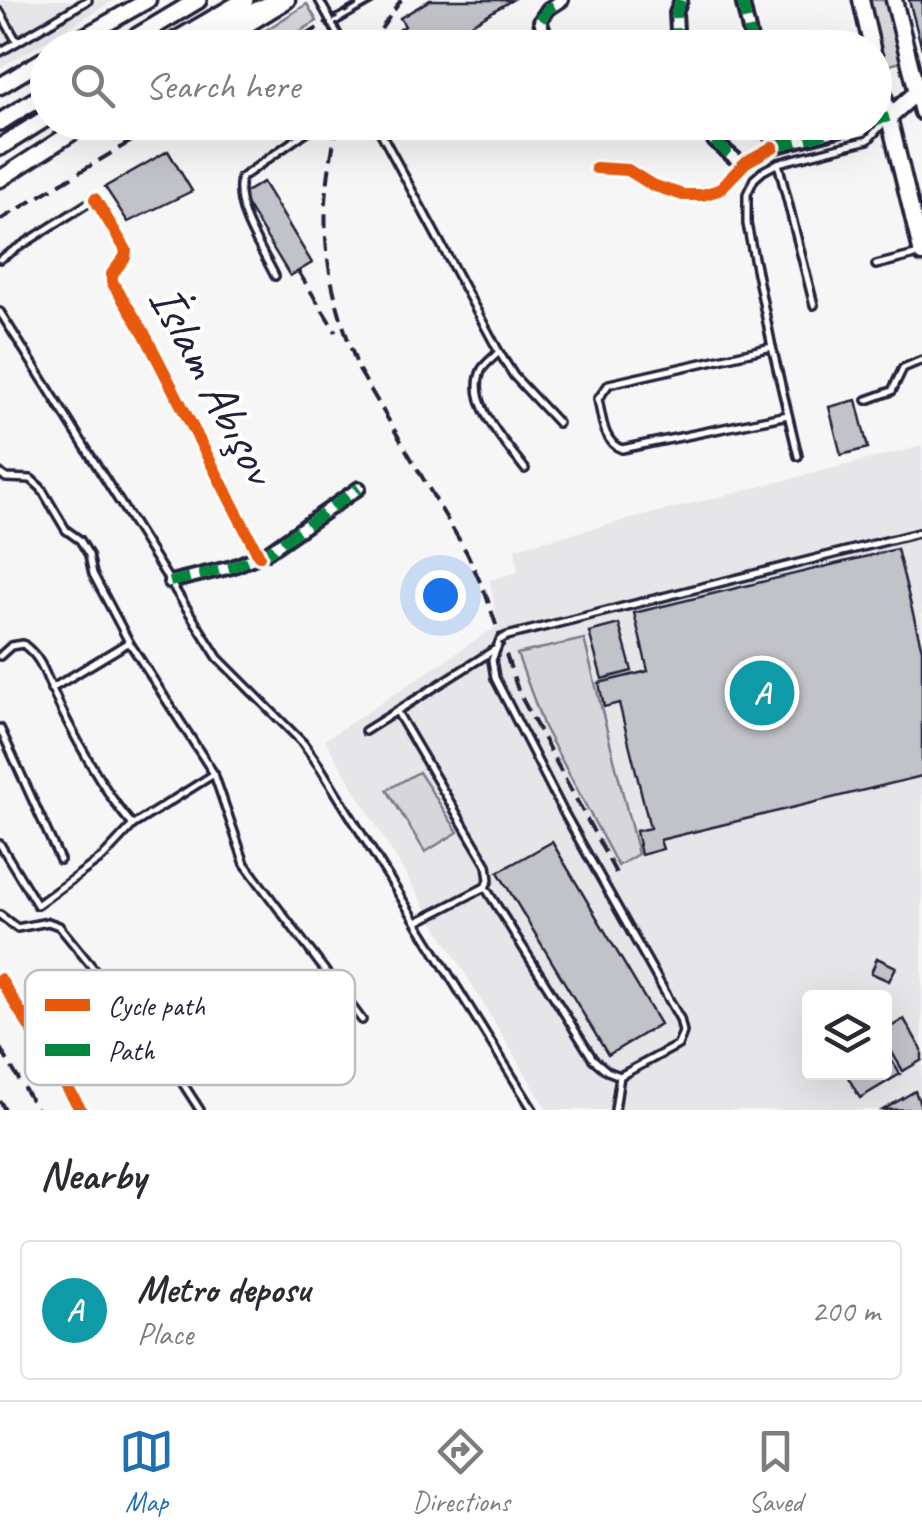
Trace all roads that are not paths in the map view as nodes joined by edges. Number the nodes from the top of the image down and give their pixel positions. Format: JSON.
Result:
{"nodes":[{"id":1,"x":88,"y":0,"type":"edge"},
{"id":2,"x":148,"y":0,"type":"edge"},
{"id":3,"x":198,"y":0,"type":"edge"},
{"id":4,"x":245,"y":0,"type":"edge"},
{"id":5,"x":279,"y":0,"type":"edge"},
{"id":6,"x":287,"y":0,"type":"edge"},
{"id":7,"x":319,"y":0,"type":"edge"},
{"id":8,"x":371,"y":0,"type":"edge"},
{"id":9,"x":562,"y":0,"type":"edge"},
{"id":10,"x":681,"y":0,"type":"edge"},
{"id":11,"x":742,"y":0,"type":"edge"},
{"id":12,"x":861,"y":0,"type":"edge"},
{"id":13,"x":894,"y":0,"type":"edge"},
{"id":14,"x":0,"y":12,"type":"edge"},
{"id":15,"x":331,"y":22,"type":"junction"},
{"id":16,"x":37,"y":30,"type":"edge"},
{"id":17,"x":96,"y":30,"type":"edge"},
{"id":18,"x":148,"y":30,"type":"edge"},
{"id":19,"x":194,"y":30,"type":"edge"},
{"id":20,"x":214,"y":30,"type":"edge"},
{"id":21,"x":239,"y":30,"type":"edge"},
{"id":22,"x":335,"y":30,"type":"edge"},
{"id":23,"x":543,"y":30,"type":"edge"},
{"id":24,"x":677,"y":30,"type":"edge"},
{"id":25,"x":749,"y":30,"type":"edge"},
{"id":26,"x":868,"y":30,"type":"edge"},
{"id":27,"x":30,"y":34,"type":"edge"},
{"id":28,"x":17,"y":42,"type":"junction"},
{"id":29,"x":0,"y":52,"type":"edge"},
{"id":30,"x":30,"y":68,"type":"edge"},
{"id":31,"x":0,"y":86,"type":"edge"},
{"id":32,"x":919,"y":91,"type":"edge"},
{"id":33,"x":30,"y":103,"type":"edge"},
{"id":34,"x":892,"y":110,"type":"edge"},
{"id":35,"x":922,"y":112,"type":"edge"},
{"id":36,"x":0,"y":122,"type":"edge"},
{"id":37,"x":30,"y":129,"type":"edge"},
{"id":38,"x":60,"y":140,"type":"edge"},
{"id":39,"x":295,"y":140,"type":"edge"},
{"id":40,"x":385,"y":140,"type":"edge"},
{"id":41,"x":714,"y":140,"type":"dead end"},
{"id":42,"x":771,"y":140,"type":"edge"},
{"id":43,"x":803,"y":140,"type":"edge"},
{"id":44,"x":868,"y":140,"type":"edge"},
{"id":45,"x":885,"y":140,"type":"edge"},
{"id":46,"x":0,"y":147,"type":"edge"},
{"id":47,"x":773,"y":148,"type":"junction"},
{"id":48,"x":778,"y":163,"type":"junction"},
{"id":49,"x":743,"y":165,"type":"junction"},
{"id":50,"x":596,"y":168,"type":"dead end"},
{"id":51,"x":0,"y":179,"type":"edge"},
{"id":52,"x":95,"y":199,"type":"joint"},
{"id":53,"x":922,"y":254,"type":"edge"},
{"id":54,"x":0,"y":259,"type":"edge"},
{"id":55,"x":876,"y":266,"type":"dead end"},
{"id":56,"x":275,"y":276,"type":"dead end"},
{"id":57,"x":814,"y":306,"type":"dead end"},
{"id":58,"x":0,"y":312,"type":"edge"},
{"id":59,"x":772,"y":347,"type":"junction"},
{"id":60,"x":499,"y":352,"type":"junction"},
{"id":61,"x":922,"y":360,"type":"edge"},
{"id":62,"x":867,"y":400,"type":"dead end"},
{"id":63,"x":788,"y":414,"type":"junction"},
{"id":64,"x":558,"y":422,"type":"dead end"},
{"id":65,"x":798,"y":456,"type":"dead end"},
{"id":66,"x":525,"y":469,"type":"dead end"},
{"id":67,"x":0,"y":473,"type":"edge"},
{"id":68,"x":359,"y":488,"type":"dead end"},
{"id":69,"x":922,"y":532,"type":"edge"},
{"id":70,"x":258,"y":556,"type":"junction"},
{"id":71,"x":170,"y":582,"type":"junction"},
{"id":72,"x":129,"y":642,"type":"junction"},
{"id":73,"x":494,"y":650,"type":"junction"},
{"id":74,"x":0,"y":656,"type":"edge"},
{"id":75,"x":51,"y":688,"type":"junction"},
{"id":76,"x":397,"y":712,"type":"junction"},
{"id":77,"x":0,"y":728,"type":"edge"},
{"id":78,"x":365,"y":732,"type":"dead end"},
{"id":79,"x":214,"y":774,"type":"junction"},
{"id":80,"x":132,"y":825,"type":"junction"},
{"id":81,"x":0,"y":844,"type":"edge"},
{"id":82,"x":60,"y":860,"type":"dead end"},
{"id":83,"x":485,"y":888,"type":"junction"},
{"id":84,"x":0,"y":915,"type":"edge"},
{"id":85,"x":416,"y":923,"type":"junction"},
{"id":86,"x":95,"y":970,"type":"edge"},
{"id":87,"x":325,"y":970,"type":"edge"},
{"id":88,"x":0,"y":979,"type":"edge"},
{"id":89,"x":355,"y":1011,"type":"edge"},
{"id":90,"x":25,"y":1019,"type":"edge"},
{"id":91,"x":362,"y":1020,"type":"dead end"},
{"id":92,"x":620,"y":1076,"type":"junction"},
{"id":93,"x":66,"y":1085,"type":"edge"},
{"id":94,"x":184,"y":1085,"type":"edge"},
{"id":95,"x":81,"y":1110,"type":"edge"},
{"id":96,"x":200,"y":1110,"type":"edge"},
{"id":97,"x":532,"y":1110,"type":"edge"},
{"id":98,"x":616,"y":1110,"type":"edge"}],
"edges":[{"from":1,"to":16,"type":"lane"},
{"from":2,"to":17,"type":"main road"},
{"from":3,"to":18,"type":"main road"},
{"from":4,"to":19,"type":"main road"},
{"from":5,"to":20,"type":"main road"},
{"from":6,"to":21,"type":"main road"},
{"from":7,"to":15,"type":"lane","bridge":true},
{"from":8,"to":15,"type":"lane"},
{"from":9,"to":23,"type":"street"},
{"from":10,"to":24,"type":"street"},
{"from":11,"to":25,"type":"street"},
{"from":12,"to":26,"type":"main road"},
{"from":13,"to":32,"type":"main road"},
{"from":14,"to":28,"type":"lane"},
{"from":15,"to":22,"type":"lane"},
{"from":27,"to":28,"type":"lane"},
{"from":28,"to":29,"type":"lane"},
{"from":30,"to":31,"type":"main road"},
{"from":32,"to":34,"type":"main road"},
{"from":32,"to":35,"type":"main road"},
{"from":33,"to":36,"type":"main road"},
{"from":37,"to":46,"type":"main road"},
{"from":38,"to":51,"type":"main road"},
{"from":39,"to":56,"type":"lane"},
{"from":40,"to":60,"type":"lane"},
{"from":41,"to":49,"type":"street"},
{"from":42,"to":47,"type":"street"},
{"from":43,"to":47,"type":"street"},
{"from":44,"to":48,"type":"lane"},
{"from":45,"to":53,"type":"main road"},
{"from":47,"to":49,"type":"street"},
{"from":48,"to":57,"type":"lane"},
{"from":48,"to":59,"type":"lane"},
{"from":49,"to":50,"type":"street"},
{"from":52,"to":54,"type":"lane"},
{"from":52,"to":70,"type":"street","name":"İslam Abışov"},
{"from":53,"to":55,"type":"lane"},
{"from":58,"to":71,"type":"lane"},
{"from":59,"to":63,"type":"lane"},
{"from":59,"to":63,"type":"lane"},
{"from":60,"to":64,"type":"lane"},
{"from":60,"to":66,"type":"lane"},
{"from":61,"to":62,"type":"lane"},
{"from":63,"to":65,"type":"lane"},
{"from":67,"to":72,"type":"lane"},
{"from":68,"to":70,"type":"street","name":"İslam Abışov"},
{"from":69,"to":73,"type":"lane","bridge":true},
{"from":70,"to":71,"type":"street","name":"İslam Abışov"},
{"from":71,"to":85,"type":"lane"},
{"from":72,"to":75,"type":"lane"},
{"from":72,"to":79,"type":"lane"},
{"from":73,"to":76,"type":"lane"},
{"from":73,"to":92,"type":"lane"},
{"from":74,"to":75,"type":"lane"},
{"from":75,"to":80,"type":"lane"},
{"from":76,"to":78,"type":"lane"},
{"from":76,"to":83,"type":"lane"},
{"from":77,"to":82,"type":"lane"},
{"from":79,"to":80,"type":"lane"},
{"from":79,"to":87,"type":"lane"},
{"from":80,"to":81,"type":"lane"},
{"from":83,"to":85,"type":"lane"},
{"from":83,"to":92,"type":"lane"},
{"from":84,"to":86,"type":"lane"},
{"from":85,"to":97,"type":"lane"},
{"from":88,"to":90,"type":"street"},
{"from":89,"to":91,"type":"lane"},
{"from":92,"to":98,"type":"lane"},
{"from":93,"to":95,"type":"street"},
{"from":94,"to":96,"type":"lane"}]}
